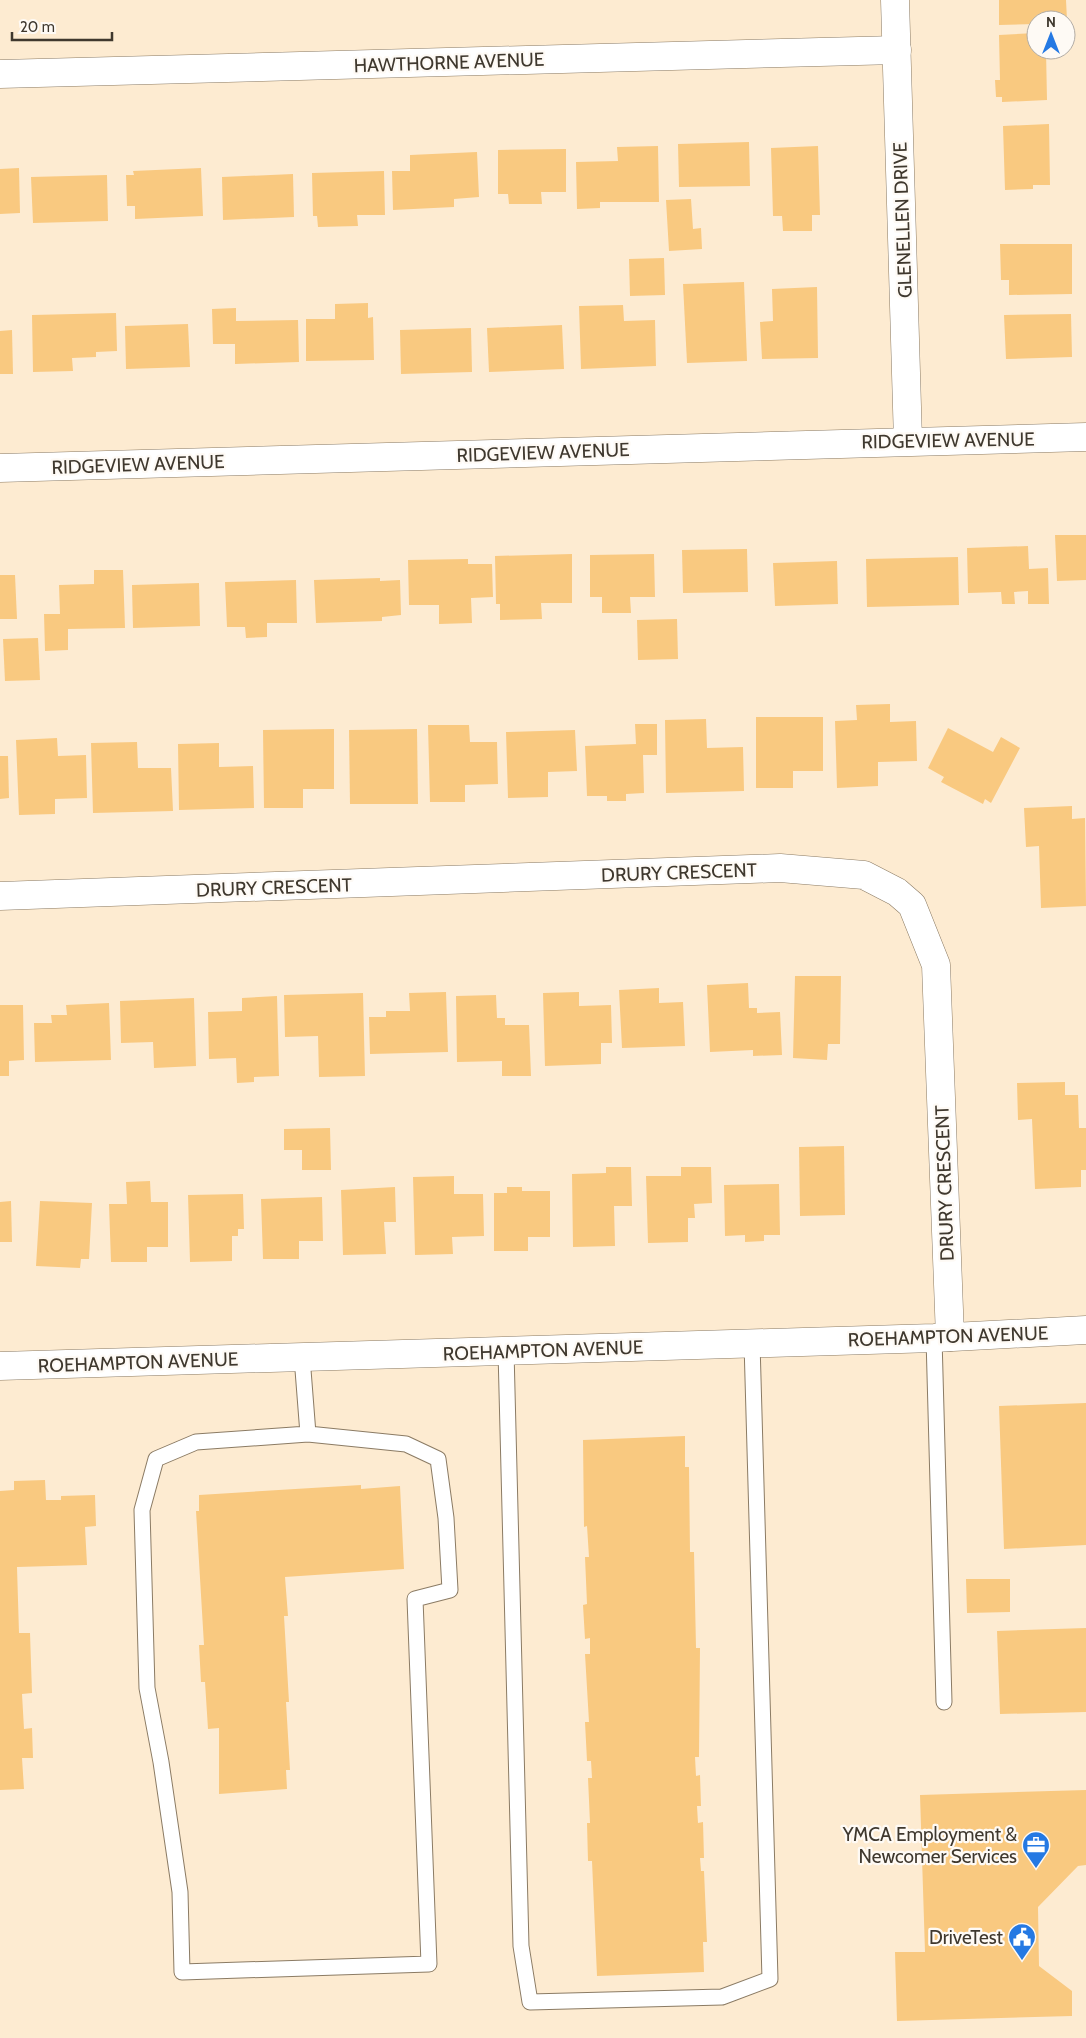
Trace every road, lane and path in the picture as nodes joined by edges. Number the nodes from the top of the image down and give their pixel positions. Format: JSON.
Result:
{"nodes":[{"id":1,"x":895,"y":0,"type":"edge"},
{"id":2,"x":897,"y":50,"type":"junction"},
{"id":3,"x":0,"y":74,"type":"edge"},
{"id":4,"x":1086,"y":437,"type":"edge"},
{"id":5,"x":908,"y":441,"type":"junction"},
{"id":6,"x":0,"y":468,"type":"edge"},
{"id":7,"x":0,"y":896,"type":"edge"},
{"id":8,"x":1086,"y":1330,"type":"edge"},
{"id":9,"x":942,"y":1338,"type":"junction"},
{"id":10,"x":752,"y":1343,"type":"junction"},
{"id":11,"x":506,"y":1351,"type":"junction"},
{"id":12,"x":302,"y":1357,"type":"junction"},
{"id":13,"x":0,"y":1366,"type":"edge"},
{"id":14,"x":308,"y":1434,"type":"junction"},
{"id":15,"x":944,"y":1702,"type":"dead end"}],
"edges":[{"from":1,"to":2,"type":"street","name":"GLENELLEN DRIVE"},
{"from":2,"to":3,"type":"street","name":"HAWTHORNE AVENUE"},
{"from":2,"to":5,"type":"street","name":"GLENELLEN DRIVE"},
{"from":4,"to":5,"type":"street","name":"RIDGEVIEW AVENUE"},
{"from":5,"to":6,"type":"street","name":"RIDGEVIEW AVENUE"},
{"from":7,"to":9,"type":"street","name":"DRURY CRESCENT"},
{"from":8,"to":9,"type":"street","name":"ROEHAMPTON AVENUE"},
{"from":9,"to":10,"type":"street","name":"ROEHAMPTON AVENUE"},
{"from":9,"to":15,"type":"lane"},
{"from":10,"to":11,"type":"street","name":"ROEHAMPTON AVENUE"},
{"from":10,"to":11,"type":"lane"},
{"from":11,"to":12,"type":"street","name":"ROEHAMPTON AVENUE"},
{"from":12,"to":13,"type":"street","name":"ROEHAMPTON AVENUE"},
{"from":12,"to":14,"type":"lane"},
{"from":14,"to":14,"type":"lane"}]}
